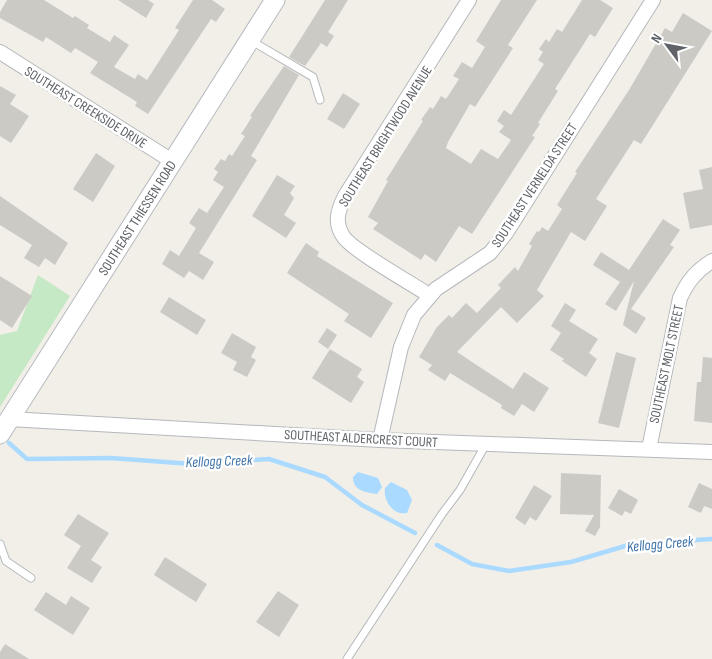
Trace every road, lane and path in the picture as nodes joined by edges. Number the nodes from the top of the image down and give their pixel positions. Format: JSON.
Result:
{"nodes":[{"id":1,"x":275,"y":0,"type":"edge"},
{"id":2,"x":469,"y":0,"type":"edge"},
{"id":3,"x":653,"y":0,"type":"edge"},
{"id":4,"x":250,"y":40,"type":"junction"},
{"id":5,"x":0,"y":52,"type":"edge"},
{"id":6,"x":320,"y":100,"type":"dead end"},
{"id":7,"x":172,"y":161,"type":"junction"},
{"id":8,"x":712,"y":261,"type":"edge"},
{"id":9,"x":429,"y":295,"type":"junction"},
{"id":10,"x":5,"y":427,"type":"edge"},
{"id":11,"x":380,"y":440,"type":"junction"},
{"id":12,"x":486,"y":444,"type":"junction"},
{"id":13,"x":649,"y":449,"type":"junction"},
{"id":14,"x":712,"y":452,"type":"edge"},
{"id":15,"x":0,"y":544,"type":"edge"},
{"id":16,"x":32,"y":578,"type":"dead end"},
{"id":17,"x":348,"y":659,"type":"edge"}],
"edges":[{"from":1,"to":4,"type":"main road","name":"SOUTHEAST THIESSEN ROAD"},
{"from":2,"to":9,"type":"street","name":"SOUTHEAST BRIGHTWOOD AVENUE"},
{"from":3,"to":9,"type":"street","name":"SOUTHEAST VERNELDA STREET"},
{"from":4,"to":6,"type":"lane"},
{"from":4,"to":7,"type":"main road","name":"SOUTHEAST THIESSEN ROAD"},
{"from":5,"to":7,"type":"street","name":"SOUTHEAST CREEKSIDE DRIVE"},
{"from":7,"to":10,"type":"main road","name":"SOUTHEAST THIESSEN ROAD"},
{"from":8,"to":13,"type":"street","name":"SOUTHEAST MOLT STREET"},
{"from":9,"to":11,"type":"street","name":"SOUTHEAST VERNELDA STREET"},
{"from":10,"to":11,"type":"street","name":"SOUTHEAST ALDERCREST COURT"},
{"from":11,"to":12,"type":"street","name":"SOUTHEAST ALDERCREST COURT"},
{"from":12,"to":13,"type":"street","name":"SOUTHEAST ALDERCREST COURT"},
{"from":12,"to":17,"type":"lane"},
{"from":13,"to":14,"type":"street","name":"SOUTHEAST ALDERCREST COURT"},
{"from":15,"to":16,"type":"lane"}]}
